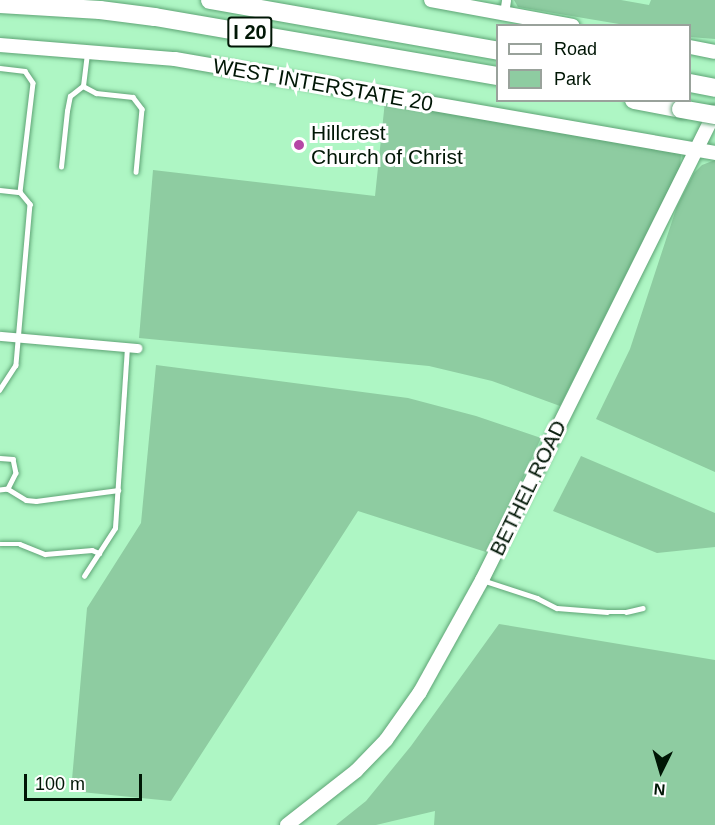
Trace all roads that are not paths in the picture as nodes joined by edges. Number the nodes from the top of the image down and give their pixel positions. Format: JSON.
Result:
{"nodes":[{"id":1,"x":210,"y":0,"type":"edge"},
{"id":2,"x":431,"y":0,"type":"edge"},
{"id":3,"x":0,"y":4,"type":"edge"},
{"id":4,"x":505,"y":6,"type":"edge"},
{"id":5,"x":566,"y":24,"type":"edge"},
{"id":6,"x":0,"y":45,"type":"edge"},
{"id":7,"x":691,"y":47,"type":"edge"},
{"id":8,"x":88,"y":51,"type":"junction"},
{"id":9,"x":496,"y":51,"type":"edge"},
{"id":10,"x":715,"y":52,"type":"edge"},
{"id":11,"x":0,"y":68,"type":"edge"},
{"id":12,"x":496,"y":76,"type":"edge"},
{"id":13,"x":691,"y":83,"type":"edge"},
{"id":14,"x":83,"y":86,"type":"junction"},
{"id":15,"x":715,"y":88,"type":"edge"},
{"id":16,"x":644,"y":102,"type":"edge"},
{"id":17,"x":715,"y":113,"type":"edge"},
{"id":18,"x":697,"y":150,"type":"junction"},
{"id":19,"x":715,"y":153,"type":"edge"},
{"id":20,"x":61,"y":166,"type":"dead end"},
{"id":21,"x":136,"y":172,"type":"dead end"},
{"id":22,"x":0,"y":189,"type":"edge"},
{"id":23,"x":20,"y":192,"type":"junction"},
{"id":24,"x":0,"y":336,"type":"edge"},
{"id":25,"x":19,"y":338,"type":"junction"},
{"id":26,"x":132,"y":348,"type":"joint"},
{"id":27,"x":0,"y":390,"type":"edge"},
{"id":28,"x":0,"y":458,"type":"edge"},
{"id":29,"x":9,"y":489,"type":"junction"},
{"id":30,"x":0,"y":490,"type":"edge"},
{"id":31,"x":118,"y":490,"type":"junction"},
{"id":32,"x":0,"y":544,"type":"edge"},
{"id":33,"x":99,"y":554,"type":"junction"},
{"id":34,"x":84,"y":576,"type":"dead end"},
{"id":35,"x":482,"y":580,"type":"junction"},
{"id":36,"x":643,"y":608,"type":"dead end"},
{"id":37,"x":287,"y":825,"type":"edge"}],
"edges":[{"from":1,"to":9,"type":"highway","number":"I 20"},
{"from":2,"to":4,"type":"main road"},
{"from":3,"to":12,"type":"highway","number":"I 20"},
{"from":4,"to":5,"type":"main road"},
{"from":6,"to":8,"type":"main road","name":"WEST INTERSTATE 20"},
{"from":7,"to":10,"type":"main road"},
{"from":8,"to":14,"type":"lane"},
{"from":8,"to":18,"type":"main road","name":"WEST INTERSTATE 20"},
{"from":11,"to":23,"type":"lane"},
{"from":13,"to":15,"type":"highway"},
{"from":14,"to":20,"type":"lane"},
{"from":14,"to":21,"type":"lane"},
{"from":16,"to":17,"type":"highway","bridge":true},
{"from":17,"to":18,"type":"main road","name":"BETHEL ROAD"},
{"from":18,"to":19,"type":"main road","name":"WEST INTERSTATE 20"},
{"from":18,"to":35,"type":"main road","name":"BETHEL ROAD"},
{"from":22,"to":23,"type":"lane"},
{"from":23,"to":25,"type":"lane"},
{"from":24,"to":25,"type":"street"},
{"from":25,"to":26,"type":"street"},
{"from":25,"to":27,"type":"lane"},
{"from":26,"to":31,"type":"lane"},
{"from":28,"to":29,"type":"lane"},
{"from":29,"to":30,"type":"lane"},
{"from":29,"to":31,"type":"lane"},
{"from":31,"to":33,"type":"lane"},
{"from":32,"to":33,"type":"lane"},
{"from":33,"to":34,"type":"lane"},
{"from":35,"to":36,"type":"lane"},
{"from":35,"to":37,"type":"main road","name":"BETHEL ROAD"}]}
